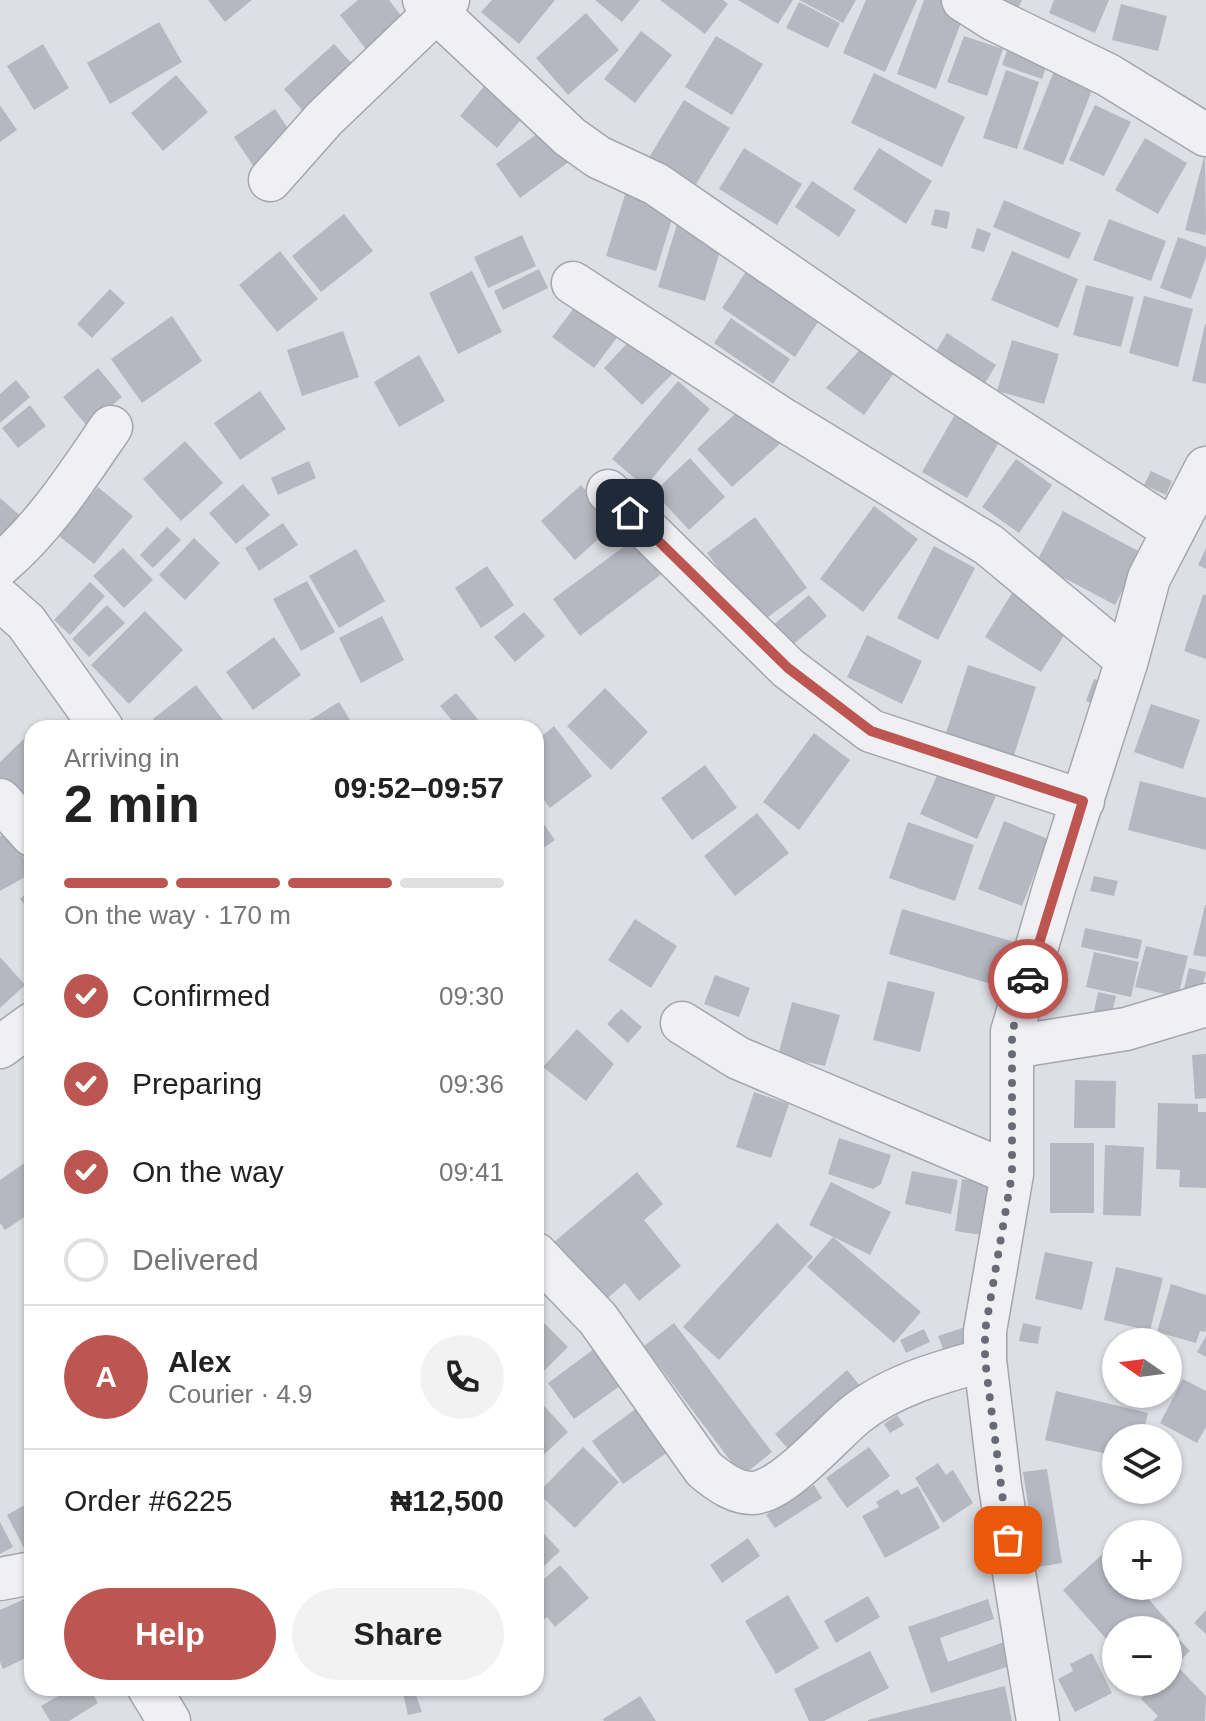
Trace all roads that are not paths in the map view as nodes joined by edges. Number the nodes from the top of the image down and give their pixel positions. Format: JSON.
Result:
{"nodes":[{"id":1,"x":963,"y":0,"type":"edge"},
{"id":2,"x":436,"y":4,"type":"edge"},
{"id":3,"x":1206,"y":135,"type":"edge"},
{"id":4,"x":270,"y":180,"type":"dead end"},
{"id":5,"x":573,"y":283,"type":"dead end"},
{"id":6,"x":111,"y":427,"type":"dead end"},
{"id":7,"x":1206,"y":468,"type":"edge"},
{"id":8,"x":608,"y":491,"type":"dead end"},
{"id":9,"x":1173,"y":530,"type":"junction"},
{"id":10,"x":0,"y":565,"type":"edge"},
{"id":11,"x":0,"y":599,"type":"edge"},
{"id":12,"x":1127,"y":660,"type":"junction"},
{"id":13,"x":96,"y":720,"type":"edge"},
{"id":14,"x":0,"y":800,"type":"edge"},
{"id":15,"x":1083,"y":801,"type":"junction"},
{"id":16,"x":24,"y":826,"type":"edge"},
{"id":17,"x":1206,"y":1005,"type":"edge"},
{"id":18,"x":682,"y":1023,"type":"dead end"},
{"id":19,"x":24,"y":1030,"type":"edge"},
{"id":20,"x":0,"y":1047,"type":"edge"},
{"id":21,"x":1012,"y":1047,"type":"junction"},
{"id":22,"x":1012,"y":1174,"type":"junction"},
{"id":23,"x":544,"y":1262,"type":"edge"},
{"id":24,"x":985,"y":1360,"type":"junction"},
{"id":25,"x":24,"y":1574,"type":"edge"},
{"id":26,"x":0,"y":1579,"type":"edge"},
{"id":27,"x":154,"y":1696,"type":"edge"},
{"id":28,"x":169,"y":1721,"type":"edge"},
{"id":29,"x":1038,"y":1721,"type":"edge"}],
"edges":[{"from":1,"to":3,"type":"street"},
{"from":2,"to":4,"type":"street"},
{"from":2,"to":9,"type":"street"},
{"from":5,"to":12,"type":"street"},
{"from":6,"to":10,"type":"street"},
{"from":7,"to":9,"type":"street"},
{"from":8,"to":15,"type":"street"},
{"from":9,"to":12,"type":"street"},
{"from":11,"to":13,"type":"street"},
{"from":12,"to":15,"type":"street"},
{"from":14,"to":16,"type":"street"},
{"from":15,"to":21,"type":"street"},
{"from":17,"to":21,"type":"street"},
{"from":18,"to":22,"type":"street"},
{"from":19,"to":20,"type":"street"},
{"from":21,"to":22,"type":"street"},
{"from":22,"to":24,"type":"street"},
{"from":23,"to":24,"type":"street"},
{"from":24,"to":29,"type":"street"},
{"from":25,"to":26,"type":"street"},
{"from":27,"to":28,"type":"street"}]}
